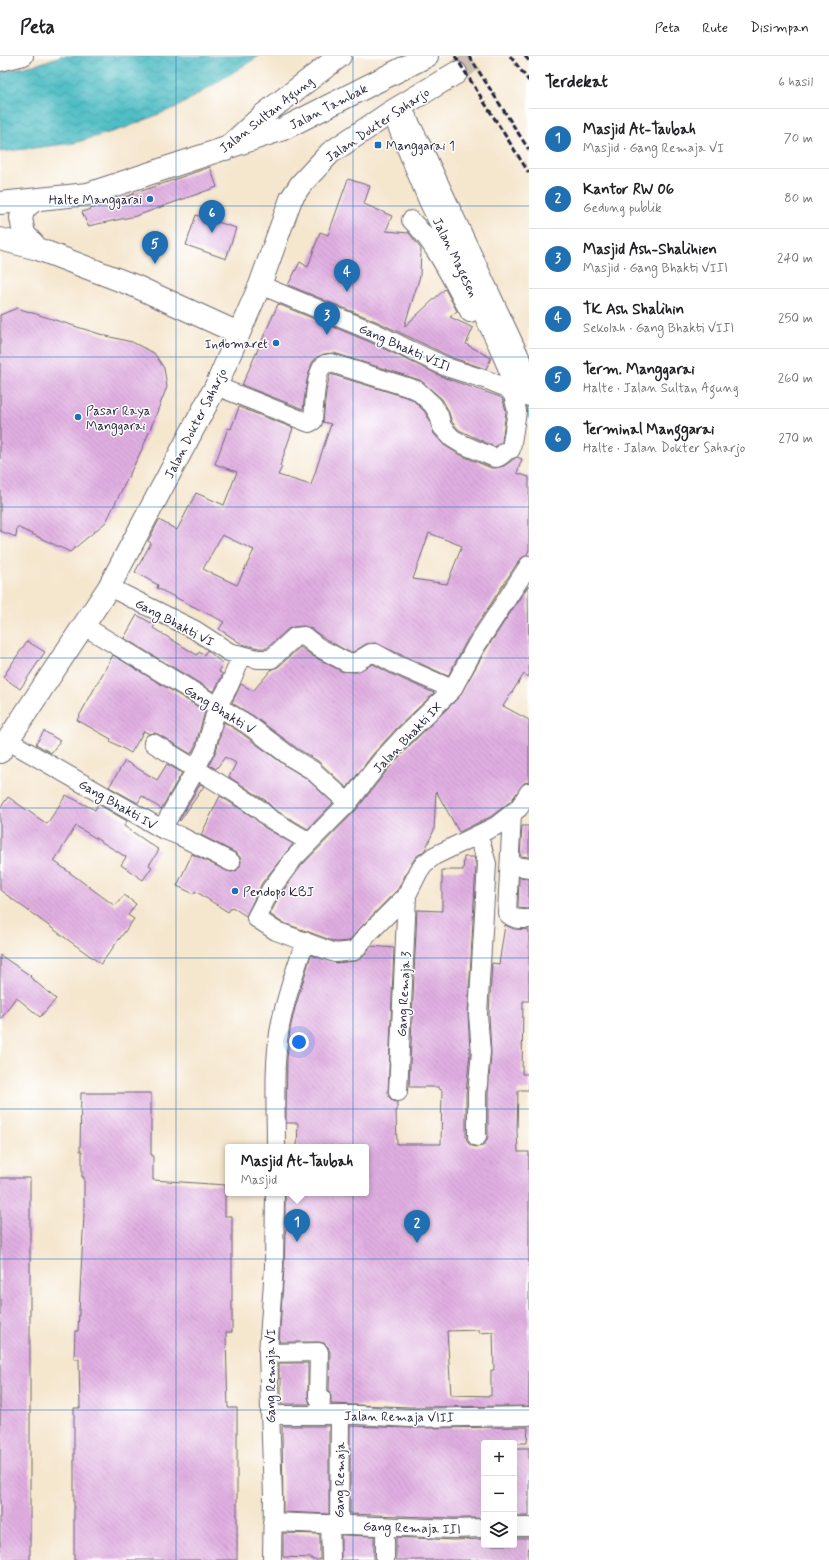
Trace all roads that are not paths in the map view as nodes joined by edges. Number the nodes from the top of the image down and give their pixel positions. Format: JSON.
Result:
{"nodes":[{"id":1,"x":24,"y":56,"type":"edge"},
{"id":2,"x":340,"y":56,"type":"edge"},
{"id":3,"x":427,"y":56,"type":"edge"},
{"id":4,"x":0,"y":62,"type":"edge"},
{"id":5,"x":456,"y":73,"type":"tunnel mouth"},
{"id":6,"x":396,"y":110,"type":"junction"},
{"id":7,"x":226,"y":148,"type":"junction"},
{"id":8,"x":34,"y":200,"type":"junction"},
{"id":9,"x":0,"y":203,"type":"edge"},
{"id":10,"x":411,"y":220,"type":"dead end"},
{"id":11,"x":0,"y":239,"type":"edge"},
{"id":12,"x":38,"y":249,"type":"junction"},
{"id":13,"x":260,"y":285,"type":"junction"},
{"id":14,"x":238,"y":333,"type":"junction"},
{"id":15,"x":529,"y":376,"type":"edge"},
{"id":16,"x":216,"y":386,"type":"junction"},
{"id":17,"x":507,"y":388,"type":"junction"},
{"id":18,"x":529,"y":397,"type":"edge"},
{"id":19,"x":529,"y":565,"type":"edge"},
{"id":20,"x":109,"y":587,"type":"junction"},
{"id":21,"x":84,"y":626,"type":"junction"},
{"id":22,"x":242,"y":655,"type":"junction"},
{"id":23,"x":452,"y":690,"type":"junction"},
{"id":24,"x":217,"y":706,"type":"junction"},
{"id":25,"x":153,"y":743,"type":"dead end"},
{"id":26,"x":4,"y":746,"type":"edge"},
{"id":27,"x":196,"y":769,"type":"junction"},
{"id":28,"x":529,"y":792,"type":"edge"},
{"id":29,"x":348,"y":803,"type":"junction"},
{"id":30,"x":512,"y":813,"type":"junction"},
{"id":31,"x":162,"y":829,"type":"junction"},
{"id":32,"x":475,"y":836,"type":"junction"},
{"id":33,"x":309,"y":842,"type":"junction"},
{"id":34,"x":231,"y":862,"type":"dead end"},
{"id":35,"x":510,"y":865,"type":"junction"},
{"id":36,"x":529,"y":868,"type":"edge"},
{"id":37,"x":407,"y":896,"type":"junction"},
{"id":38,"x":529,"y":919,"type":"edge"},
{"id":39,"x":305,"y":941,"type":"junction"},
{"id":40,"x":398,"y":1092,"type":"dead end"},
{"id":41,"x":477,"y":1137,"type":"dead end"},
{"id":42,"x":276,"y":1144,"type":"edge"},
{"id":43,"x":275,"y":1196,"type":"edge"},
{"id":44,"x":268,"y":1353,"type":"junction"},
{"id":45,"x":270,"y":1415,"type":"junction"},
{"id":46,"x":320,"y":1415,"type":"junction"},
{"id":47,"x":340,"y":1415,"type":"junction"},
{"id":48,"x":529,"y":1416,"type":"edge"},
{"id":49,"x":272,"y":1522,"type":"junction"},
{"id":50,"x":335,"y":1524,"type":"junction"},
{"id":51,"x":385,"y":1526,"type":"junction"},
{"id":52,"x":517,"y":1527,"type":"edge"},
{"id":53,"x":529,"y":1527,"type":"edge"},
{"id":54,"x":481,"y":1528,"type":"edge"},
{"id":55,"x":272,"y":1560,"type":"edge"},
{"id":56,"x":331,"y":1560,"type":"edge"},
{"id":57,"x":385,"y":1560,"type":"edge"}],
"edges":[{"from":1,"to":4,"type":"street"},
{"from":2,"to":7,"type":"main road","name":"Jalan Sultan Agung"},
{"from":3,"to":7,"type":"main road","name":"Jalan Tambak"},
{"from":5,"to":6,"type":"main road","name":"Jalan Dokter Saharjo"},
{"from":6,"to":13,"type":"main road","name":"Jalan Dokter Saharjo"},
{"from":6,"to":15,"type":"street","name":"Jalan Magesen"},
{"from":6,"to":18,"type":"street","name":"Jalan Magesen"},
{"from":7,"to":8,"type":"main road","name":"Jalan Sultan Agung"},
{"from":8,"to":9,"type":"main road","name":"Jalan Sultan Agung"},
{"from":8,"to":12,"type":"main road"},
{"from":10,"to":17,"type":"street"},
{"from":11,"to":12,"type":"main road"},
{"from":12,"to":14,"type":"main road"},
{"from":13,"to":14,"type":"main road","name":"Jalan Dokter Saharjo"},
{"from":13,"to":17,"type":"street","name":"Gang Bhakti VIII"},
{"from":14,"to":16,"type":"main road","name":"Jalan Dokter Saharjo"},
{"from":16,"to":17,"type":"street"},
{"from":16,"to":20,"type":"main road","name":"Jalan Dokter Saharjo"},
{"from":19,"to":23,"type":"street","name":"Jalan Bhakti IX"},
{"from":20,"to":21,"type":"main road","name":"Jalan Dokter Saharjo"},
{"from":20,"to":22,"type":"street","name":"Gang Bhakti VI"},
{"from":21,"to":24,"type":"street","name":"Gang Bhakti V"},
{"from":21,"to":26,"type":"main road","name":"Jalan Dokter Saharjo"},
{"from":22,"to":23,"type":"street","name":"Gang Bhakti VI"},
{"from":22,"to":24,"type":"street"},
{"from":23,"to":29,"type":"street","name":"Jalan Bhakti IX"},
{"from":24,"to":27,"type":"street"},
{"from":24,"to":29,"type":"street","name":"Gang Bhakti V"},
{"from":25,"to":27,"type":"street"},
{"from":26,"to":31,"type":"street","name":"Gang Bhakti IV"},
{"from":27,"to":31,"type":"street"},
{"from":27,"to":33,"type":"street"},
{"from":28,"to":30,"type":"street"},
{"from":29,"to":33,"type":"street","name":"Jalan Bhakti IX"},
{"from":30,"to":32,"type":"street"},
{"from":30,"to":35,"type":"street"},
{"from":31,"to":34,"type":"street","name":"Gang Bhakti IV"},
{"from":32,"to":37,"type":"street"},
{"from":32,"to":41,"type":"street"},
{"from":33,"to":39,"type":"street","name":"Jalan Bhakti IX"},
{"from":35,"to":36,"type":"street"},
{"from":35,"to":38,"type":"street"},
{"from":37,"to":39,"type":"street"},
{"from":37,"to":40,"type":"street","name":"Gang Remaja 3"},
{"from":39,"to":42,"type":"street"},
{"from":43,"to":44,"type":"street","name":"Gang Remaja VI"},
{"from":44,"to":45,"type":"street","name":"Gang Remaja VI"},
{"from":44,"to":46,"type":"street"},
{"from":45,"to":46,"type":"street","name":"Jalan Remaja VIII"},
{"from":45,"to":49,"type":"street","name":"Gang Remaja VI"},
{"from":46,"to":47,"type":"street","name":"Jalan Remaja VIII"},
{"from":47,"to":48,"type":"street","name":"Jalan Remaja VIII"},
{"from":47,"to":50,"type":"street","name":"Gang Remaja"},
{"from":49,"to":50,"type":"street","name":"Gang Remaja III"},
{"from":49,"to":55,"type":"street","name":"Gang Remaja VI"},
{"from":50,"to":51,"type":"street","name":"Gang Remaja III"},
{"from":50,"to":56,"type":"street","name":"Gang Remaja"},
{"from":51,"to":54,"type":"street","name":"Gang Remaja III"},
{"from":51,"to":57,"type":"street"},
{"from":52,"to":53,"type":"street"}]}
